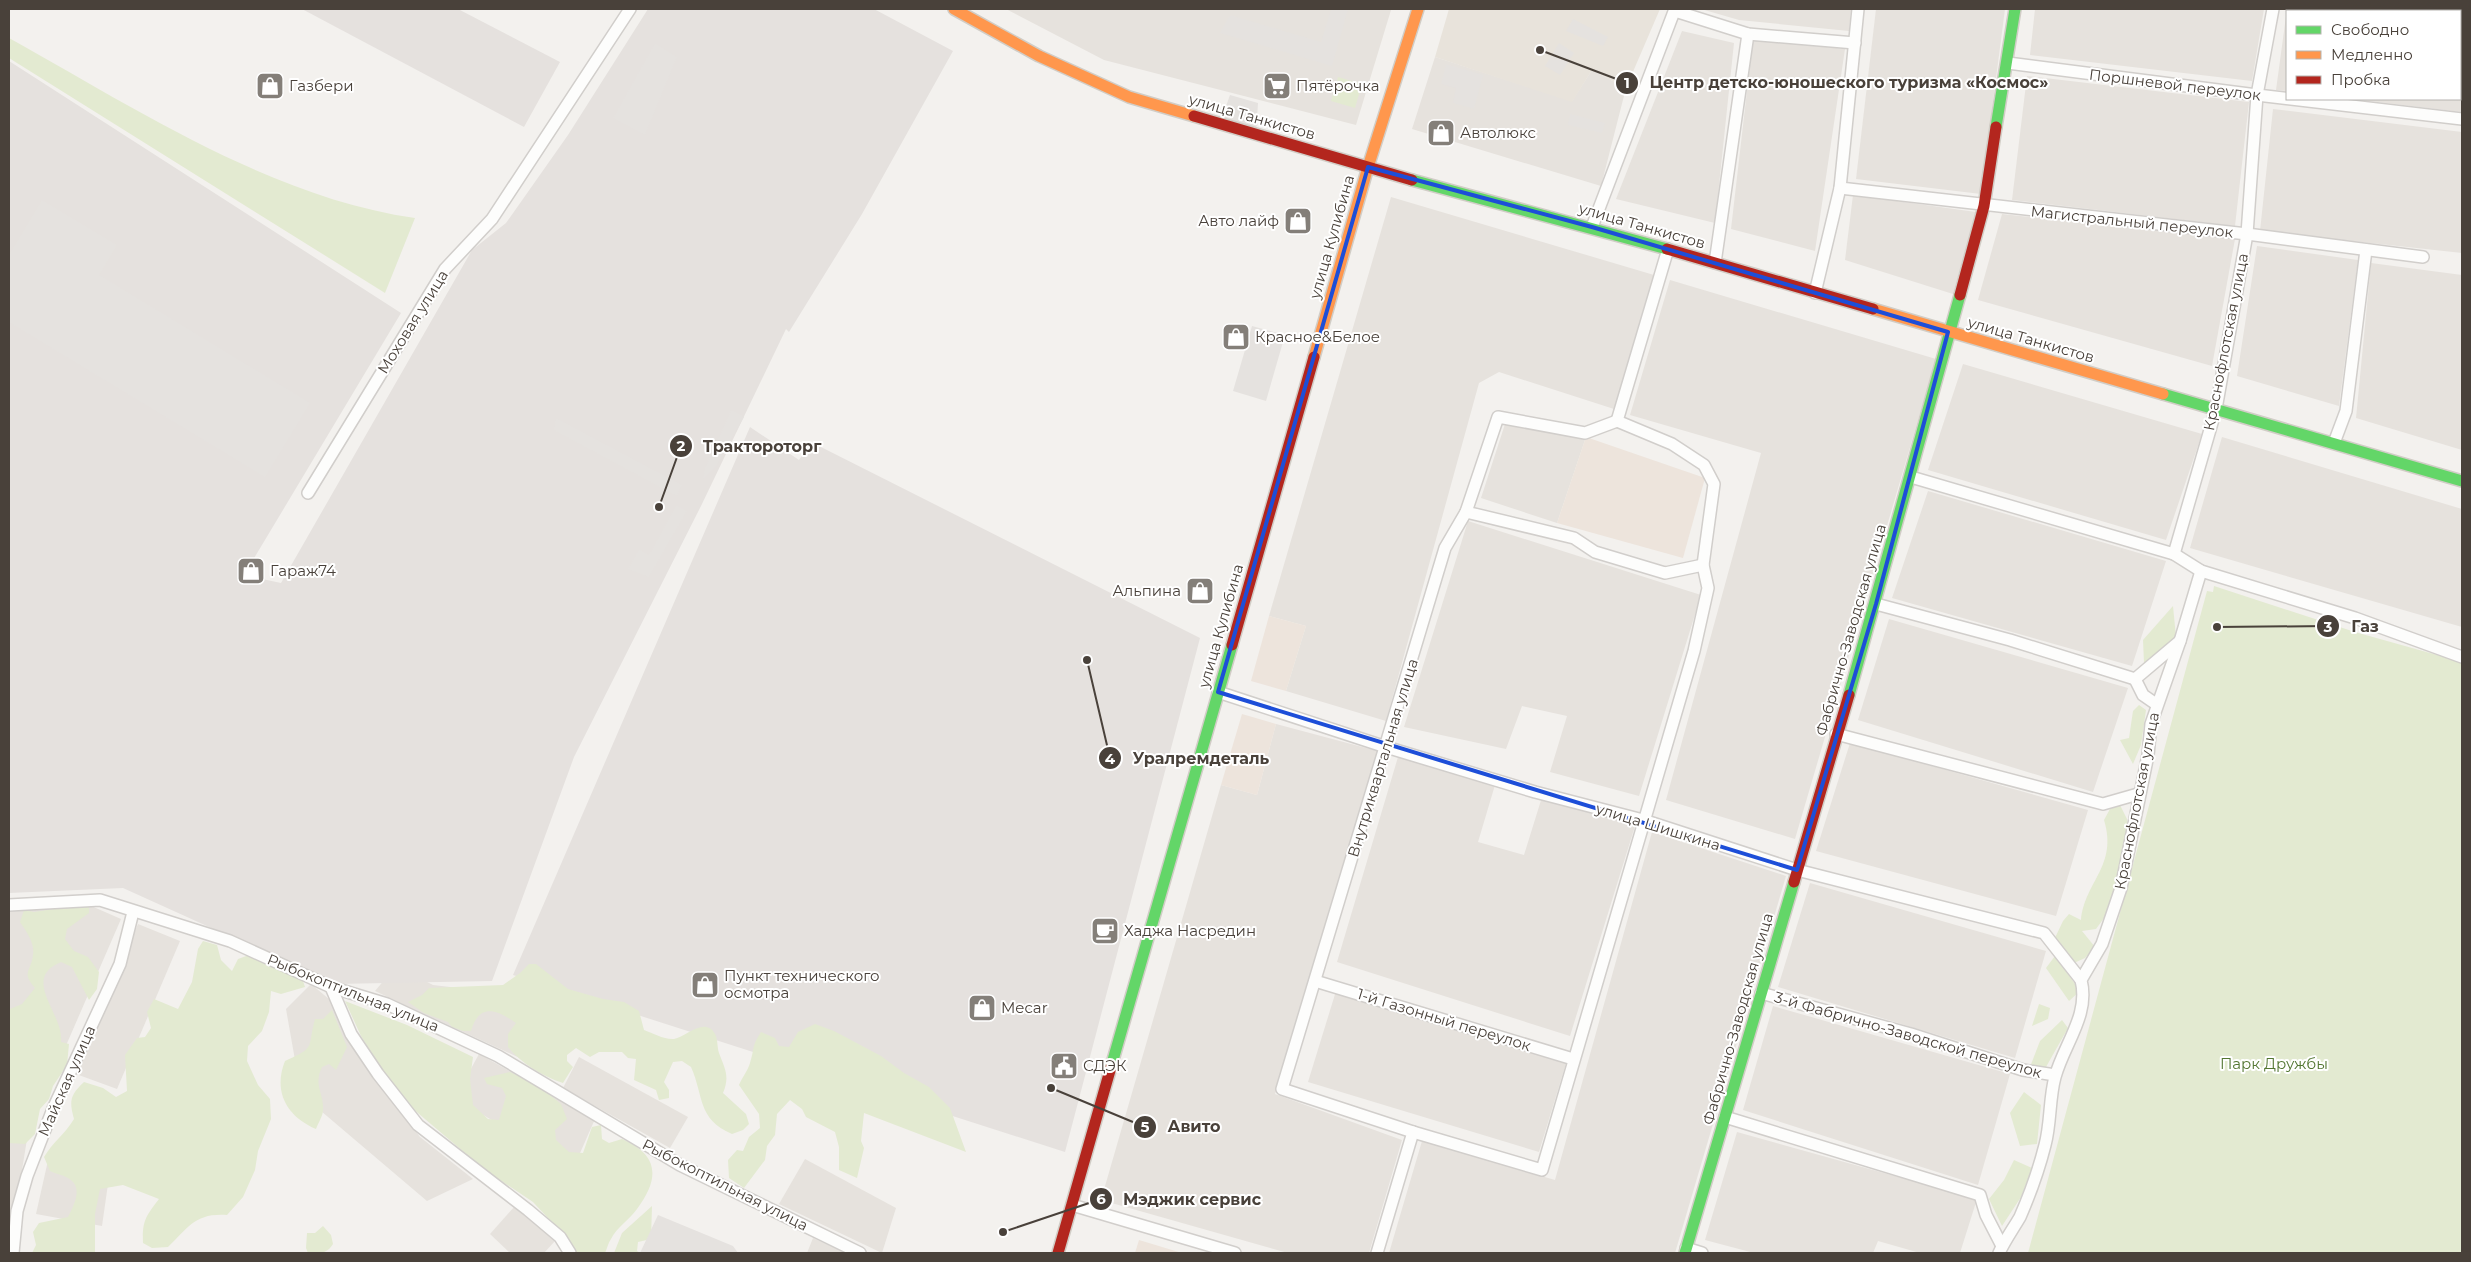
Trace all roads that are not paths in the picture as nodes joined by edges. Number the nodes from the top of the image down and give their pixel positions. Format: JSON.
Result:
{"nodes":[{"id":1,"x":630,"y":9,"type":"edge"},
{"id":2,"x":954,"y":9,"type":"edge"},
{"id":3,"x":1418,"y":9,"type":"edge"},
{"id":4,"x":1858,"y":9,"type":"edge"},
{"id":5,"x":2014,"y":9,"type":"edge"},
{"id":6,"x":2273,"y":9,"type":"edge"},
{"id":7,"x":1675,"y":10,"type":"edge"},
{"id":8,"x":1748,"y":34,"type":"junction"},
{"id":9,"x":1856,"y":43,"type":"junction"},
{"id":10,"x":2008,"y":63,"type":"junction"},
{"id":11,"x":2256,"y":96,"type":"junction"},
{"id":12,"x":2286,"y":99,"type":"edge"},
{"id":13,"x":2292,"y":100,"type":"edge"},
{"id":14,"x":2462,"y":119,"type":"edge"},
{"id":15,"x":1368,"y":168,"type":"junction"},
{"id":16,"x":1840,"y":188,"type":"junction"},
{"id":17,"x":1984,"y":206,"type":"junction"},
{"id":18,"x":1592,"y":227,"type":"junction"},
{"id":19,"x":2246,"y":234,"type":"junction"},
{"id":20,"x":1668,"y":249,"type":"junction"},
{"id":21,"x":2366,"y":250,"type":"junction"},
{"id":22,"x":2423,"y":257,"type":"dead end"},
{"id":23,"x":1715,"y":263,"type":"junction"},
{"id":24,"x":1815,"y":293,"type":"junction"},
{"id":25,"x":1948,"y":332,"type":"junction"},
{"id":26,"x":2216,"y":409,"type":"junction"},
{"id":27,"x":1617,"y":421,"type":"junction"},
{"id":28,"x":2334,"y":444,"type":"junction"},
{"id":29,"x":1912,"y":477,"type":"junction"},
{"id":30,"x":2462,"y":481,"type":"edge"},
{"id":31,"x":308,"y":493,"type":"dead end"},
{"id":32,"x":1466,"y":512,"type":"junction"},
{"id":33,"x":2174,"y":554,"type":"junction"},
{"id":34,"x":1703,"y":565,"type":"junction"},
{"id":35,"x":2201,"y":571,"type":"junction"},
{"id":36,"x":1876,"y":604,"type":"junction"},
{"id":37,"x":2180,"y":641,"type":"junction"},
{"id":38,"x":2462,"y":657,"type":"edge"},
{"id":39,"x":2135,"y":679,"type":"junction"},
{"id":40,"x":1218,"y":692,"type":"junction"},
{"id":41,"x":2156,"y":704,"type":"junction"},
{"id":42,"x":1836,"y":734,"type":"junction"},
{"id":43,"x":1386,"y":747,"type":"junction"},
{"id":44,"x":2138,"y":794,"type":"junction"},
{"id":45,"x":1642,"y":820,"type":"junction"},
{"id":46,"x":1797,"y":870,"type":"junction"},
{"id":47,"x":9,"y":905,"type":"edge"},
{"id":48,"x":133,"y":912,"type":"junction"},
{"id":49,"x":2081,"y":980,"type":"junction"},
{"id":50,"x":1315,"y":981,"type":"junction"},
{"id":51,"x":331,"y":987,"type":"junction"},
{"id":52,"x":1761,"y":993,"type":"junction"},
{"id":53,"x":1573,"y":1059,"type":"junction"},
{"id":54,"x":2055,"y":1075,"type":"junction"},
{"id":55,"x":1725,"y":1117,"type":"junction"},
{"id":56,"x":1413,"y":1132,"type":"junction"},
{"id":57,"x":1072,"y":1206,"type":"junction"},
{"id":58,"x":2001,"y":1249,"type":"edge"},
{"id":59,"x":1686,"y":1251,"type":"edge"},
{"id":60,"x":13,"y":1253,"type":"edge"},
{"id":61,"x":570,"y":1253,"type":"edge"},
{"id":62,"x":860,"y":1253,"type":"edge"},
{"id":63,"x":1058,"y":1253,"type":"edge"},
{"id":64,"x":1235,"y":1253,"type":"edge"},
{"id":65,"x":1377,"y":1253,"type":"edge"},
{"id":66,"x":1702,"y":1253,"type":"edge"}],
"edges":[{"from":1,"to":31,"type":"street","name":"Моховая улица"},
{"from":2,"to":15,"type":"street","name":"улица Танкистов"},
{"from":3,"to":15,"type":"street","name":"улица Кулибина"},
{"from":4,"to":9,"type":"street"},
{"from":5,"to":10,"type":"street","name":"Фабрично-Заводская улица"},
{"from":6,"to":11,"type":"street","name":"Краснофлотская улица"},
{"from":7,"to":8,"type":"street"},
{"from":7,"to":18,"type":"street"},
{"from":8,"to":9,"type":"street"},
{"from":8,"to":23,"type":"street"},
{"from":9,"to":16,"type":"street"},
{"from":10,"to":11,"type":"street","name":"Поршневой переулок"},
{"from":10,"to":17,"type":"street","name":"Фабрично-Заводская улица"},
{"from":11,"to":12,"type":"street","name":"Поршневой переулок"},
{"from":11,"to":19,"type":"street","name":"Краснофлотская улица"},
{"from":13,"to":14,"type":"street","name":"Поршневой переулок"},
{"from":15,"to":18,"type":"street","name":"улица Танкистов"},
{"from":15,"to":40,"type":"street","name":"улица Кулибина"},
{"from":16,"to":17,"type":"street","name":"Магистральный переулок"},
{"from":16,"to":24,"type":"street"},
{"from":17,"to":19,"type":"street","name":"Магистральный переулок"},
{"from":17,"to":25,"type":"street","name":"Фабрично-Заводская улица"},
{"from":18,"to":20,"type":"street","name":"улица Танкистов"},
{"from":19,"to":21,"type":"street","name":"Магистральный переулок"},
{"from":19,"to":26,"type":"street","name":"Краснофлотская улица"},
{"from":20,"to":23,"type":"street","name":"улица Танкистов"},
{"from":20,"to":27,"type":"street"},
{"from":21,"to":22,"type":"street","name":"Магистральный переулок"},
{"from":21,"to":28,"type":"street"},
{"from":23,"to":24,"type":"street","name":"улица Танкистов"},
{"from":24,"to":25,"type":"street","name":"улица Танкистов"},
{"from":25,"to":26,"type":"street","name":"улица Танкистов"},
{"from":25,"to":29,"type":"street","name":"Фабрично-Заводская улица"},
{"from":26,"to":28,"type":"street","name":"улица Танкистов"},
{"from":26,"to":33,"type":"street","name":"Краснофлотская улица"},
{"from":27,"to":32,"type":"street","name":"Внутриквартальная улица"},
{"from":27,"to":34,"type":"street","name":"Внутриквартальная улица"},
{"from":28,"to":30,"type":"street","name":"улица Танкистов"},
{"from":29,"to":33,"type":"street"},
{"from":29,"to":36,"type":"street","name":"Фабрично-Заводская улица"},
{"from":32,"to":34,"type":"street"},
{"from":32,"to":43,"type":"street","name":"Внутриквартальная улица"},
{"from":33,"to":35,"type":"street"},
{"from":34,"to":45,"type":"street","name":"Внутриквартальная улица"},
{"from":35,"to":37,"type":"street","name":"Краснофлотская улица"},
{"from":35,"to":38,"type":"street"},
{"from":36,"to":39,"type":"street"},
{"from":36,"to":42,"type":"street","name":"Фабрично-Заводская улица"},
{"from":37,"to":39,"type":"street"},
{"from":37,"to":41,"type":"street","name":"Краснофлотская улица"},
{"from":39,"to":41,"type":"street"},
{"from":40,"to":43,"type":"street","name":"улица Шишкина"},
{"from":40,"to":57,"type":"street","name":"улица Кулибина"},
{"from":41,"to":44,"type":"street","name":"Краснофлотская улица"},
{"from":42,"to":44,"type":"street"},
{"from":42,"to":46,"type":"street","name":"Фабрично-Заводская улица"},
{"from":43,"to":45,"type":"street","name":"улица Шишкина"},
{"from":43,"to":50,"type":"street","name":"Внутриквартальная улица"},
{"from":44,"to":49,"type":"street","name":"Краснофлотская улица"},
{"from":45,"to":46,"type":"street","name":"улица Шишкина"},
{"from":45,"to":53,"type":"street","name":"Внутриквартальная улица"},
{"from":46,"to":49,"type":"street","name":"улица Шишкина"},
{"from":46,"to":52,"type":"street","name":"Фабрично-Заводская улица"},
{"from":47,"to":48,"type":"street","name":"Рыбокоптильная улица"},
{"from":48,"to":51,"type":"street","name":"Рыбокоптильная улица"},
{"from":48,"to":60,"type":"street","name":"Майская улица"},
{"from":49,"to":54,"type":"street"},
{"from":50,"to":53,"type":"street","name":"1-й Газонный переулок"},
{"from":50,"to":56,"type":"street","name":"Внутриквартальная улица"},
{"from":51,"to":61,"type":"street"},
{"from":51,"to":62,"type":"street","name":"Рыбокоптильная улица"},
{"from":52,"to":54,"type":"street","name":"3-й Фабрично-Заводской переулок"},
{"from":52,"to":55,"type":"street","name":"Фабрично-Заводская улица"},
{"from":53,"to":56,"type":"street","name":"Внутриквартальная улица"},
{"from":54,"to":58,"type":"street"},
{"from":55,"to":58,"type":"street"},
{"from":55,"to":59,"type":"street","name":"Фабрично-Заводская улица"},
{"from":56,"to":65,"type":"street"},
{"from":57,"to":63,"type":"street","name":"улица Кулибина"},
{"from":57,"to":64,"type":"street"},
{"from":59,"to":66,"type":"street"}]}
